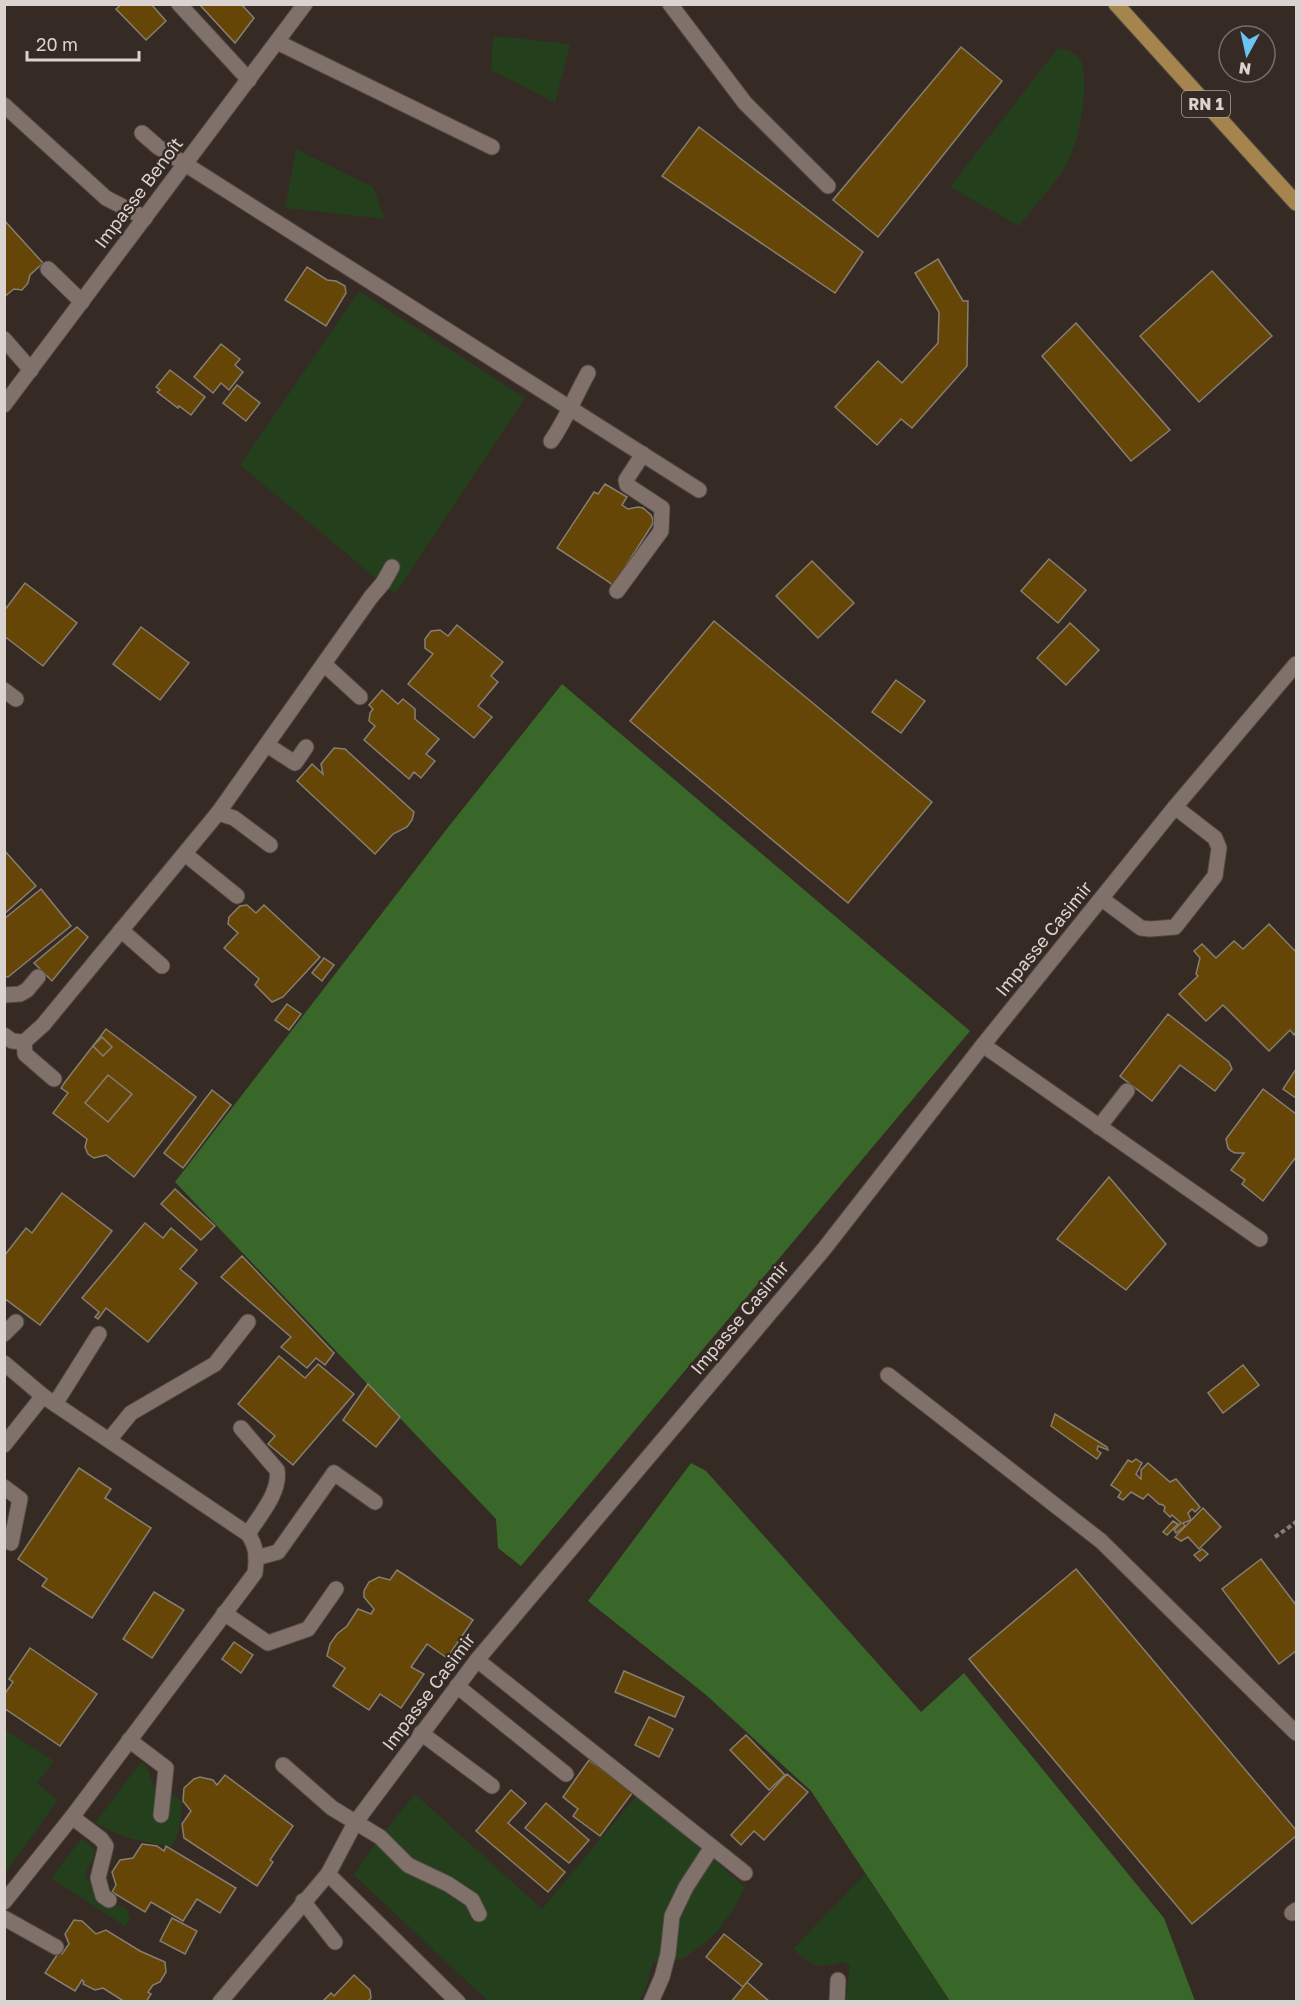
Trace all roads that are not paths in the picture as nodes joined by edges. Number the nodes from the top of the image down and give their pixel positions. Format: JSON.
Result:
{"nodes":[{"id":1,"x":178,"y":4,"type":"edge"},
{"id":2,"x":305,"y":4,"type":"edge"},
{"id":3,"x":670,"y":4,"type":"edge"},
{"id":4,"x":1116,"y":4,"type":"edge"},
{"id":5,"x":277,"y":42,"type":"junction"},
{"id":6,"x":249,"y":80,"type":"junction"},
{"id":7,"x":4,"y":105,"type":"edge"},
{"id":8,"x":142,"y":134,"type":"dead end"},
{"id":9,"x":492,"y":147,"type":"dead end"},
{"id":10,"x":185,"y":164,"type":"junction"},
{"id":11,"x":828,"y":186,"type":"dead end"},
{"id":12,"x":1296,"y":204,"type":"edge"},
{"id":13,"x":145,"y":218,"type":"junction"},
{"id":14,"x":48,"y":269,"type":"dead end"},
{"id":15,"x":82,"y":302,"type":"junction"},
{"id":16,"x":4,"y":339,"type":"edge"},
{"id":17,"x":31,"y":370,"type":"junction"},
{"id":18,"x":588,"y":373,"type":"dead end"},
{"id":19,"x":4,"y":405,"type":"edge"},
{"id":20,"x":570,"y":409,"type":"junction"},
{"id":21,"x":550,"y":441,"type":"dead end"},
{"id":22,"x":643,"y":454,"type":"junction"},
{"id":23,"x":699,"y":490,"type":"dead end"},
{"id":24,"x":392,"y":567,"type":"dead end"},
{"id":25,"x":617,"y":591,"type":"dead end"},
{"id":26,"x":324,"y":664,"type":"junction"},
{"id":27,"x":1296,"y":664,"type":"edge"},
{"id":28,"x":360,"y":697,"type":"dead end"},
{"id":29,"x":267,"y":745,"type":"junction"},
{"id":30,"x":306,"y":747,"type":"dead end"},
{"id":31,"x":1175,"y":807,"type":"junction"},
{"id":32,"x":218,"y":813,"type":"junction"},
{"id":33,"x":270,"y":845,"type":"dead end"},
{"id":34,"x":185,"y":854,"type":"junction"},
{"id":35,"x":237,"y":896,"type":"dead end"},
{"id":36,"x":1102,"y":899,"type":"junction"},
{"id":37,"x":121,"y":930,"type":"junction"},
{"id":38,"x":162,"y":966,"type":"dead end"},
{"id":39,"x":38,"y":977,"type":"dead end"},
{"id":40,"x":4,"y":995,"type":"edge"},
{"id":41,"x":4,"y":1035,"type":"edge"},
{"id":42,"x":24,"y":1042,"type":"junction"},
{"id":43,"x":983,"y":1045,"type":"junction"},
{"id":44,"x":54,"y":1079,"type":"dead end"},
{"id":45,"x":1127,"y":1091,"type":"dead end"},
{"id":46,"x":1100,"y":1127,"type":"junction"},
{"id":47,"x":1260,"y":1239,"type":"dead end"},
{"id":48,"x":16,"y":1322,"type":"dead end"},
{"id":49,"x":248,"y":1322,"type":"dead end"},
{"id":50,"x":4,"y":1334,"type":"edge"},
{"id":51,"x":99,"y":1334,"type":"dead end"},
{"id":52,"x":4,"y":1363,"type":"edge"},
{"id":53,"x":888,"y":1375,"type":"dead end"},
{"id":54,"x":49,"y":1400,"type":"junction"},
{"id":55,"x":241,"y":1428,"type":"dead end"},
{"id":56,"x":109,"y":1440,"type":"junction"},
{"id":57,"x":4,"y":1445,"type":"edge"},
{"id":58,"x":4,"y":1487,"type":"edge"},
{"id":59,"x":375,"y":1502,"type":"dead end"},
{"id":60,"x":248,"y":1534,"type":"junction"},
{"id":61,"x":11,"y":1543,"type":"dead end"},
{"id":62,"x":256,"y":1558,"type":"junction"},
{"id":63,"x":336,"y":1589,"type":"dead end"},
{"id":64,"x":224,"y":1613,"type":"junction"},
{"id":65,"x":477,"y":1660,"type":"junction"},
{"id":66,"x":457,"y":1686,"type":"junction"},
{"id":67,"x":421,"y":1733,"type":"junction"},
{"id":68,"x":1296,"y":1734,"type":"edge"},
{"id":69,"x":129,"y":1740,"type":"junction"},
{"id":70,"x":283,"y":1765,"type":"dead end"},
{"id":71,"x":566,"y":1774,"type":"dead end"},
{"id":72,"x":492,"y":1786,"type":"dead end"},
{"id":73,"x":161,"y":1815,"type":"dead end"},
{"id":74,"x":72,"y":1818,"type":"junction"},
{"id":75,"x":355,"y":1822,"type":"junction"},
{"id":76,"x":712,"y":1847,"type":"junction"},
{"id":77,"x":745,"y":1873,"type":"dead end"},
{"id":78,"x":327,"y":1874,"type":"junction"},
{"id":79,"x":109,"y":1900,"type":"dead end"},
{"id":80,"x":303,"y":1901,"type":"junction"},
{"id":81,"x":4,"y":1902,"type":"edge"},
{"id":82,"x":479,"y":1914,"type":"dead end"},
{"id":83,"x":4,"y":1918,"type":"edge"},
{"id":84,"x":336,"y":1942,"type":"dead end"},
{"id":85,"x":56,"y":1947,"type":"dead end"},
{"id":86,"x":838,"y":1980,"type":"dead end"},
{"id":87,"x":220,"y":2001,"type":"edge"},
{"id":88,"x":458,"y":2001,"type":"edge"},
{"id":89,"x":651,"y":2001,"type":"edge"},
{"id":90,"x":837,"y":2001,"type":"edge"}],
"edges":[{"from":1,"to":6,"type":"street"},
{"from":2,"to":5,"type":"street","name":"Impasse Benoît"},
{"from":3,"to":11,"type":"street"},
{"from":4,"to":12,"type":"main road","number":"RN 1"},
{"from":5,"to":6,"type":"street","name":"Impasse Benoît"},
{"from":5,"to":9,"type":"street"},
{"from":6,"to":10,"type":"street","name":"Impasse Benoît"},
{"from":7,"to":13,"type":"street"},
{"from":8,"to":10,"type":"street"},
{"from":10,"to":13,"type":"street","name":"Impasse Benoît"},
{"from":10,"to":20,"type":"street"},
{"from":13,"to":15,"type":"street","name":"Impasse Benoît"},
{"from":14,"to":15,"type":"street"},
{"from":15,"to":17,"type":"street","name":"Impasse Benoît"},
{"from":16,"to":17,"type":"street"},
{"from":17,"to":19,"type":"street","name":"Impasse Benoît"},
{"from":18,"to":20,"type":"street"},
{"from":20,"to":21,"type":"street"},
{"from":20,"to":22,"type":"street"},
{"from":22,"to":23,"type":"street"},
{"from":22,"to":25,"type":"street"},
{"from":24,"to":26,"type":"street"},
{"from":26,"to":28,"type":"street"},
{"from":26,"to":29,"type":"street"},
{"from":27,"to":31,"type":"street","name":"Impasse Casimir"},
{"from":29,"to":30,"type":"street"},
{"from":29,"to":32,"type":"street"},
{"from":31,"to":36,"type":"street","name":"Impasse Casimir"},
{"from":31,"to":36,"type":"street"},
{"from":32,"to":33,"type":"street"},
{"from":32,"to":34,"type":"street"},
{"from":34,"to":35,"type":"street"},
{"from":34,"to":37,"type":"street"},
{"from":36,"to":43,"type":"street","name":"Impasse Casimir"},
{"from":37,"to":38,"type":"street"},
{"from":37,"to":42,"type":"street"},
{"from":39,"to":40,"type":"street"},
{"from":41,"to":42,"type":"street"},
{"from":42,"to":44,"type":"street"},
{"from":43,"to":46,"type":"street"},
{"from":43,"to":65,"type":"street","name":"Impasse Casimir"},
{"from":45,"to":46,"type":"street"},
{"from":46,"to":47,"type":"street"},
{"from":48,"to":50,"type":"street"},
{"from":49,"to":56,"type":"street"},
{"from":51,"to":54,"type":"street"},
{"from":52,"to":54,"type":"street"},
{"from":53,"to":68,"type":"street"},
{"from":54,"to":56,"type":"street"},
{"from":54,"to":57,"type":"street"},
{"from":55,"to":60,"type":"street"},
{"from":56,"to":60,"type":"street"},
{"from":58,"to":61,"type":"street"},
{"from":59,"to":62,"type":"street"},
{"from":60,"to":62,"type":"street"},
{"from":62,"to":64,"type":"street"},
{"from":63,"to":64,"type":"street"},
{"from":64,"to":69,"type":"street"},
{"from":65,"to":66,"type":"street","name":"Impasse Casimir"},
{"from":65,"to":76,"type":"street"},
{"from":66,"to":67,"type":"street","name":"Impasse Casimir"},
{"from":66,"to":71,"type":"street"},
{"from":67,"to":72,"type":"street"},
{"from":67,"to":75,"type":"street","name":"Impasse Casimir"},
{"from":69,"to":73,"type":"street"},
{"from":69,"to":74,"type":"street"},
{"from":70,"to":75,"type":"street"},
{"from":74,"to":79,"type":"street"},
{"from":74,"to":81,"type":"street"},
{"from":75,"to":78,"type":"street","name":"Impasse Casimir"},
{"from":75,"to":82,"type":"street"},
{"from":76,"to":77,"type":"street"},
{"from":76,"to":89,"type":"street"},
{"from":78,"to":80,"type":"street","name":"Impasse Casimir"},
{"from":78,"to":88,"type":"street"},
{"from":80,"to":84,"type":"street"},
{"from":80,"to":87,"type":"street","name":"Impasse Casimir"},
{"from":83,"to":85,"type":"street"},
{"from":86,"to":90,"type":"street"}]}
